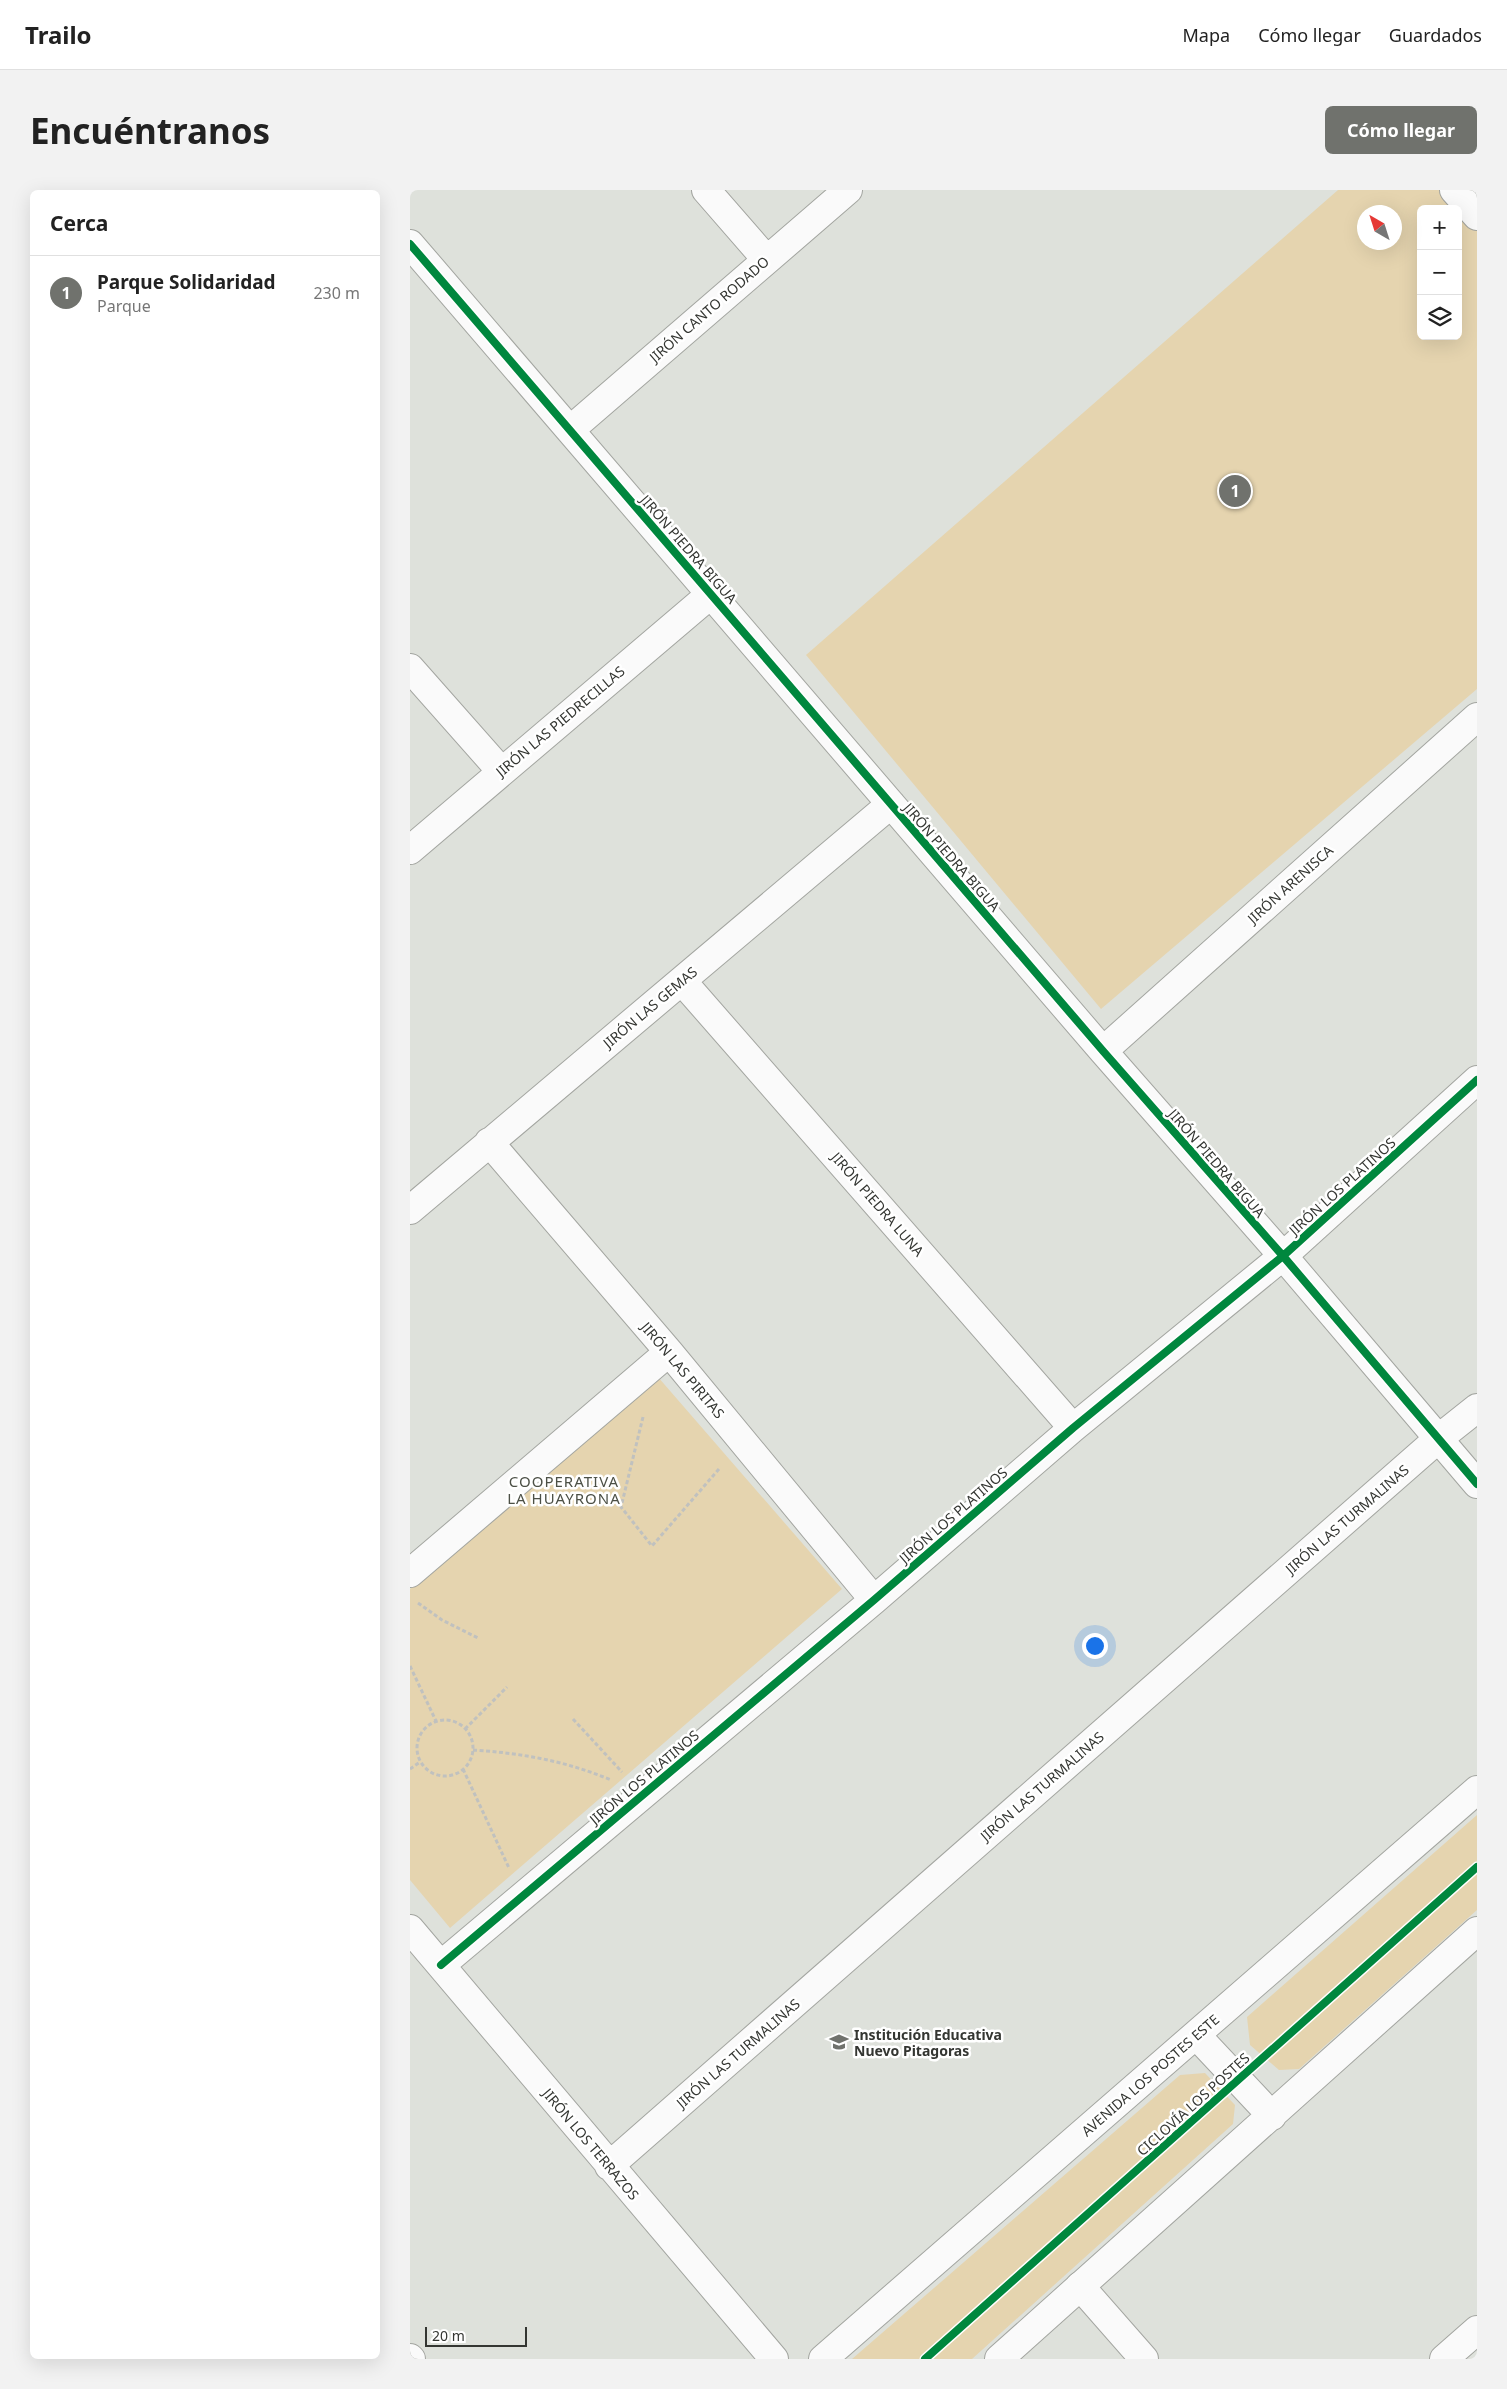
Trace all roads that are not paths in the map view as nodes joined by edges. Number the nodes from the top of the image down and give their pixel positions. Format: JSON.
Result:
{"nodes":[{"id":1,"x":706,"y":190,"type":"edge"},
{"id":2,"x":848,"y":190,"type":"edge"},
{"id":3,"x":1454,"y":190,"type":"edge"},
{"id":4,"x":1477,"y":216,"type":"edge"},
{"id":5,"x":410,"y":244,"type":"edge"},
{"id":6,"x":766,"y":259,"type":"junction"},
{"id":7,"x":570,"y":430,"type":"junction"},
{"id":8,"x":711,"y":594,"type":"junction"},
{"id":9,"x":410,"y":668,"type":"edge"},
{"id":10,"x":1477,"y":717,"type":"edge"},
{"id":11,"x":500,"y":771,"type":"junction"},
{"id":12,"x":891,"y":804,"type":"junction"},
{"id":13,"x":410,"y":850,"type":"edge"},
{"id":14,"x":682,"y":981,"type":"junction"},
{"id":15,"x":1103,"y":1052,"type":"junction"},
{"id":16,"x":1477,"y":1080,"type":"edge"},
{"id":17,"x":489,"y":1142,"type":"junction"},
{"id":18,"x":410,"y":1210,"type":"edge"},
{"id":19,"x":1283,"y":1256,"type":"junction"},
{"id":20,"x":669,"y":1352,"type":"junction"},
{"id":21,"x":1477,"y":1408,"type":"edge"},
{"id":22,"x":1073,"y":1428,"type":"junction"},
{"id":23,"x":1438,"y":1439,"type":"junction"},
{"id":24,"x":1477,"y":1484,"type":"edge"},
{"id":25,"x":410,"y":1573,"type":"edge"},
{"id":26,"x":874,"y":1600,"type":"junction"},
{"id":27,"x":1477,"y":1790,"type":"edge"},
{"id":28,"x":410,"y":1929,"type":"edge"},
{"id":29,"x":1477,"y":1932,"type":"edge"},
{"id":30,"x":441,"y":1965,"type":"junction"},
{"id":31,"x":1196,"y":2035,"type":"junction"},
{"id":32,"x":1272,"y":2116,"type":"junction"},
{"id":33,"x":609,"y":2166,"type":"junction"},
{"id":34,"x":1080,"y":2286,"type":"junction"},
{"id":35,"x":1477,"y":2330,"type":"edge"},
{"id":36,"x":774,"y":2359,"type":"edge"},
{"id":37,"x":823,"y":2359,"type":"edge"},
{"id":38,"x":999,"y":2359,"type":"edge"},
{"id":39,"x":1144,"y":2359,"type":"edge"},
{"id":40,"x":1444,"y":2359,"type":"edge"}],
"edges":[{"from":1,"to":6,"type":"street"},
{"from":2,"to":6,"type":"street","name":"JIRÓN CANTO RODADO"},
{"from":3,"to":4,"type":"street"},
{"from":5,"to":7,"type":"street","name":"JIRÓN PIEDRA BIGUA"},
{"from":6,"to":7,"type":"street","name":"JIRÓN CANTO RODADO"},
{"from":7,"to":8,"type":"street","name":"JIRÓN PIEDRA BIGUA"},
{"from":8,"to":11,"type":"street","name":"JIRÓN LAS PIEDRECILLAS"},
{"from":8,"to":12,"type":"street","name":"JIRÓN PIEDRA BIGUA"},
{"from":9,"to":11,"type":"street"},
{"from":10,"to":15,"type":"street","name":"JIRÓN ARENISCA"},
{"from":11,"to":13,"type":"street","name":"JIRÓN LAS PIEDRECILLAS"},
{"from":12,"to":14,"type":"street","name":"JIRÓN LAS GEMAS"},
{"from":12,"to":15,"type":"street","name":"JIRÓN PIEDRA BIGUA"},
{"from":14,"to":17,"type":"street","name":"JIRÓN LAS GEMAS"},
{"from":14,"to":22,"type":"street","name":"JIRÓN PIEDRA LUNA"},
{"from":15,"to":19,"type":"street","name":"JIRÓN PIEDRA BIGUA"},
{"from":16,"to":19,"type":"street","name":"JIRÓN LOS PLATINOS"},
{"from":17,"to":18,"type":"street","name":"JIRÓN LAS GEMAS"},
{"from":17,"to":20,"type":"street","name":"JIRÓN LAS PIRITAS"},
{"from":19,"to":22,"type":"street","name":"JIRÓN LOS PLATINOS"},
{"from":19,"to":23,"type":"street","name":"JIRÓN PIEDRA BIGUA"},
{"from":20,"to":25,"type":"street"},
{"from":20,"to":26,"type":"street","name":"JIRÓN LAS PIRITAS"},
{"from":21,"to":23,"type":"street","name":"JIRÓN LAS TURMALINAS"},
{"from":22,"to":26,"type":"street","name":"JIRÓN LOS PLATINOS"},
{"from":23,"to":24,"type":"street","name":"JIRÓN PIEDRA BIGUA"},
{"from":23,"to":33,"type":"street","name":"JIRÓN LAS TURMALINAS"},
{"from":26,"to":30,"type":"street","name":"JIRÓN LOS PLATINOS"},
{"from":27,"to":31,"type":"street","name":"AVENIDA LOS POSTES ESTE"},
{"from":28,"to":30,"type":"street","name":"JIRÓN LOS TERRAZOS"},
{"from":29,"to":32,"type":"street"},
{"from":30,"to":33,"type":"street","name":"JIRÓN LOS TERRAZOS"},
{"from":31,"to":32,"type":"street"},
{"from":31,"to":37,"type":"street","name":"AVENIDA LOS POSTES ESTE"},
{"from":32,"to":34,"type":"street"},
{"from":33,"to":36,"type":"street","name":"JIRÓN LOS TERRAZOS"},
{"from":34,"to":38,"type":"street"},
{"from":34,"to":39,"type":"street"},
{"from":35,"to":40,"type":"street"}]}
